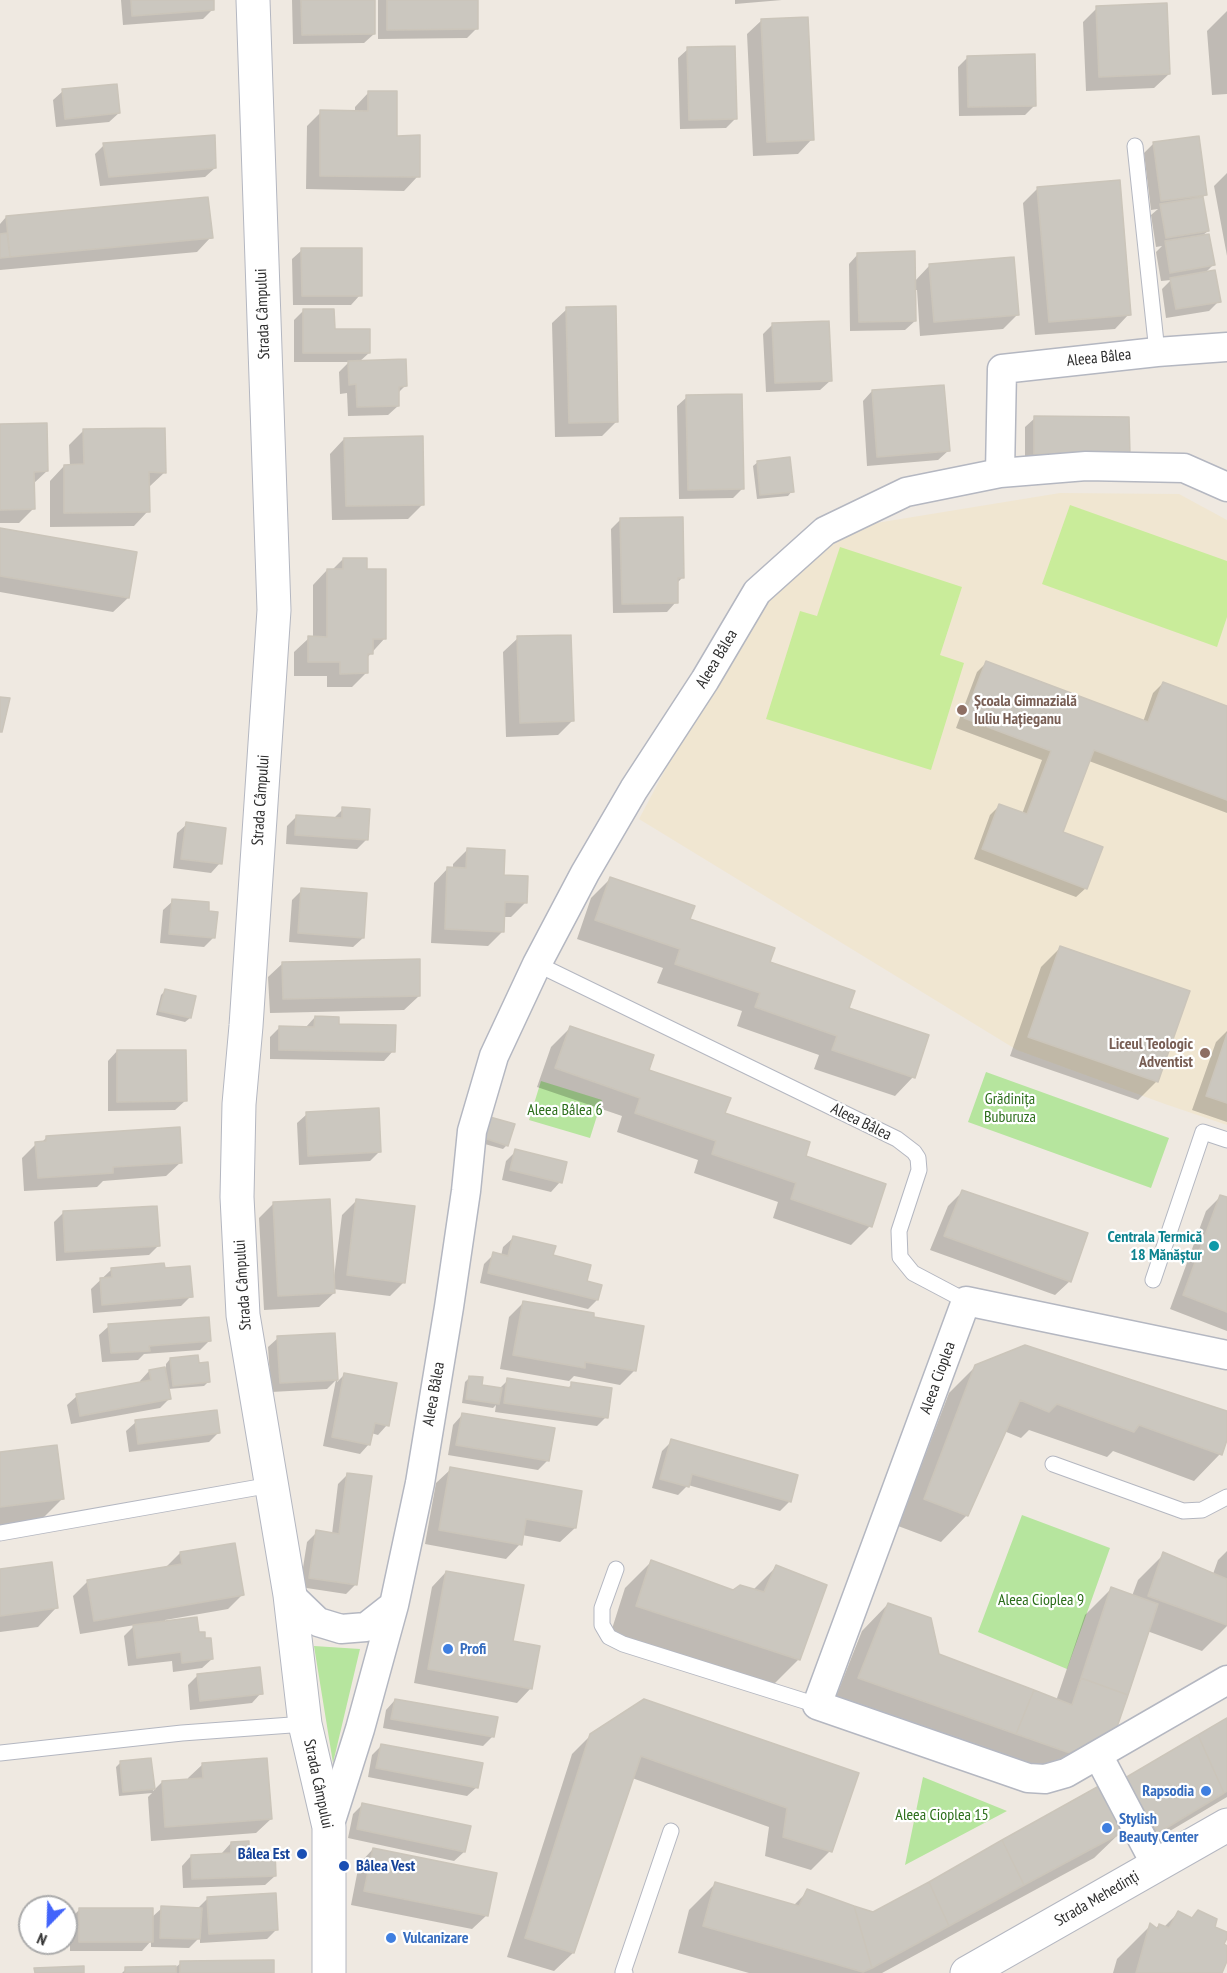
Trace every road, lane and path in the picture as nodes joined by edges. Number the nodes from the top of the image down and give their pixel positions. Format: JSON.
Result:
{"nodes":[{"id":1,"x":253,"y":0,"type":"edge"},
{"id":2,"x":1135,"y":146,"type":"dead end"},
{"id":3,"x":1227,"y":346,"type":"edge"},
{"id":4,"x":1157,"y":352,"type":"junction"},
{"id":5,"x":999,"y":473,"type":"junction"},
{"id":6,"x":1227,"y":486,"type":"edge"},
{"id":7,"x":537,"y":964,"type":"junction"},
{"id":8,"x":1227,"y":1140,"type":"edge"},
{"id":9,"x":1153,"y":1280,"type":"dead end"},
{"id":10,"x":966,"y":1301,"type":"junction"},
{"id":11,"x":1227,"y":1355,"type":"edge"},
{"id":12,"x":1053,"y":1464,"type":"dead end"},
{"id":13,"x":271,"y":1485,"type":"junction"},
{"id":14,"x":1227,"y":1497,"type":"edge"},
{"id":15,"x":0,"y":1533,"type":"edge"},
{"id":16,"x":616,"y":1569,"type":"dead end"},
{"id":17,"x":290,"y":1595,"type":"junction"},
{"id":18,"x":394,"y":1605,"type":"junction"},
{"id":19,"x":1227,"y":1680,"type":"edge"},
{"id":20,"x":817,"y":1705,"type":"junction"},
{"id":21,"x":305,"y":1724,"type":"junction"},
{"id":22,"x":0,"y":1753,"type":"edge"},
{"id":23,"x":1098,"y":1755,"type":"junction"},
{"id":24,"x":1227,"y":1826,"type":"edge"},
{"id":25,"x":329,"y":1827,"type":"junction"},
{"id":26,"x":671,"y":1831,"type":"dead end"},
{"id":27,"x":1156,"y":1865,"type":"junction"},
{"id":28,"x":329,"y":1973,"type":"edge"},
{"id":29,"x":626,"y":1973,"type":"edge"},
{"id":30,"x":967,"y":1973,"type":"edge"}],
"edges":[{"from":1,"to":13,"type":"street","name":"Strada Câmpului"},
{"from":2,"to":4,"type":"lane"},
{"from":3,"to":4,"type":"street","name":"Aleea Bâlea"},
{"from":4,"to":5,"type":"street","name":"Aleea Bâlea"},
{"from":5,"to":6,"type":"street","name":"Aleea Bâlea"},
{"from":5,"to":7,"type":"street","name":"Aleea Bâlea"},
{"from":7,"to":10,"type":"lane","name":"Aleea Bâlea"},
{"from":7,"to":18,"type":"street","name":"Aleea Bâlea"},
{"from":8,"to":9,"type":"lane"},
{"from":10,"to":11,"type":"street"},
{"from":10,"to":20,"type":"street","name":"Aleea Cioplea"},
{"from":12,"to":14,"type":"lane"},
{"from":13,"to":15,"type":"lane"},
{"from":13,"to":17,"type":"street","name":"Strada Câmpului"},
{"from":16,"to":20,"type":"lane"},
{"from":17,"to":18,"type":"street"},
{"from":17,"to":21,"type":"street","name":"Strada Câmpului"},
{"from":18,"to":25,"type":"street","name":"Aleea Bâlea"},
{"from":19,"to":23,"type":"street"},
{"from":20,"to":23,"type":"street"},
{"from":21,"to":22,"type":"lane"},
{"from":21,"to":25,"type":"street","name":"Strada Câmpului"},
{"from":23,"to":27,"type":"street"},
{"from":24,"to":27,"type":"street","name":"Strada Mehedinți"},
{"from":25,"to":28,"type":"street","name":"Strada Câmpului"},
{"from":26,"to":29,"type":"lane"},
{"from":27,"to":30,"type":"street","name":"Strada Mehedinți"}]}
